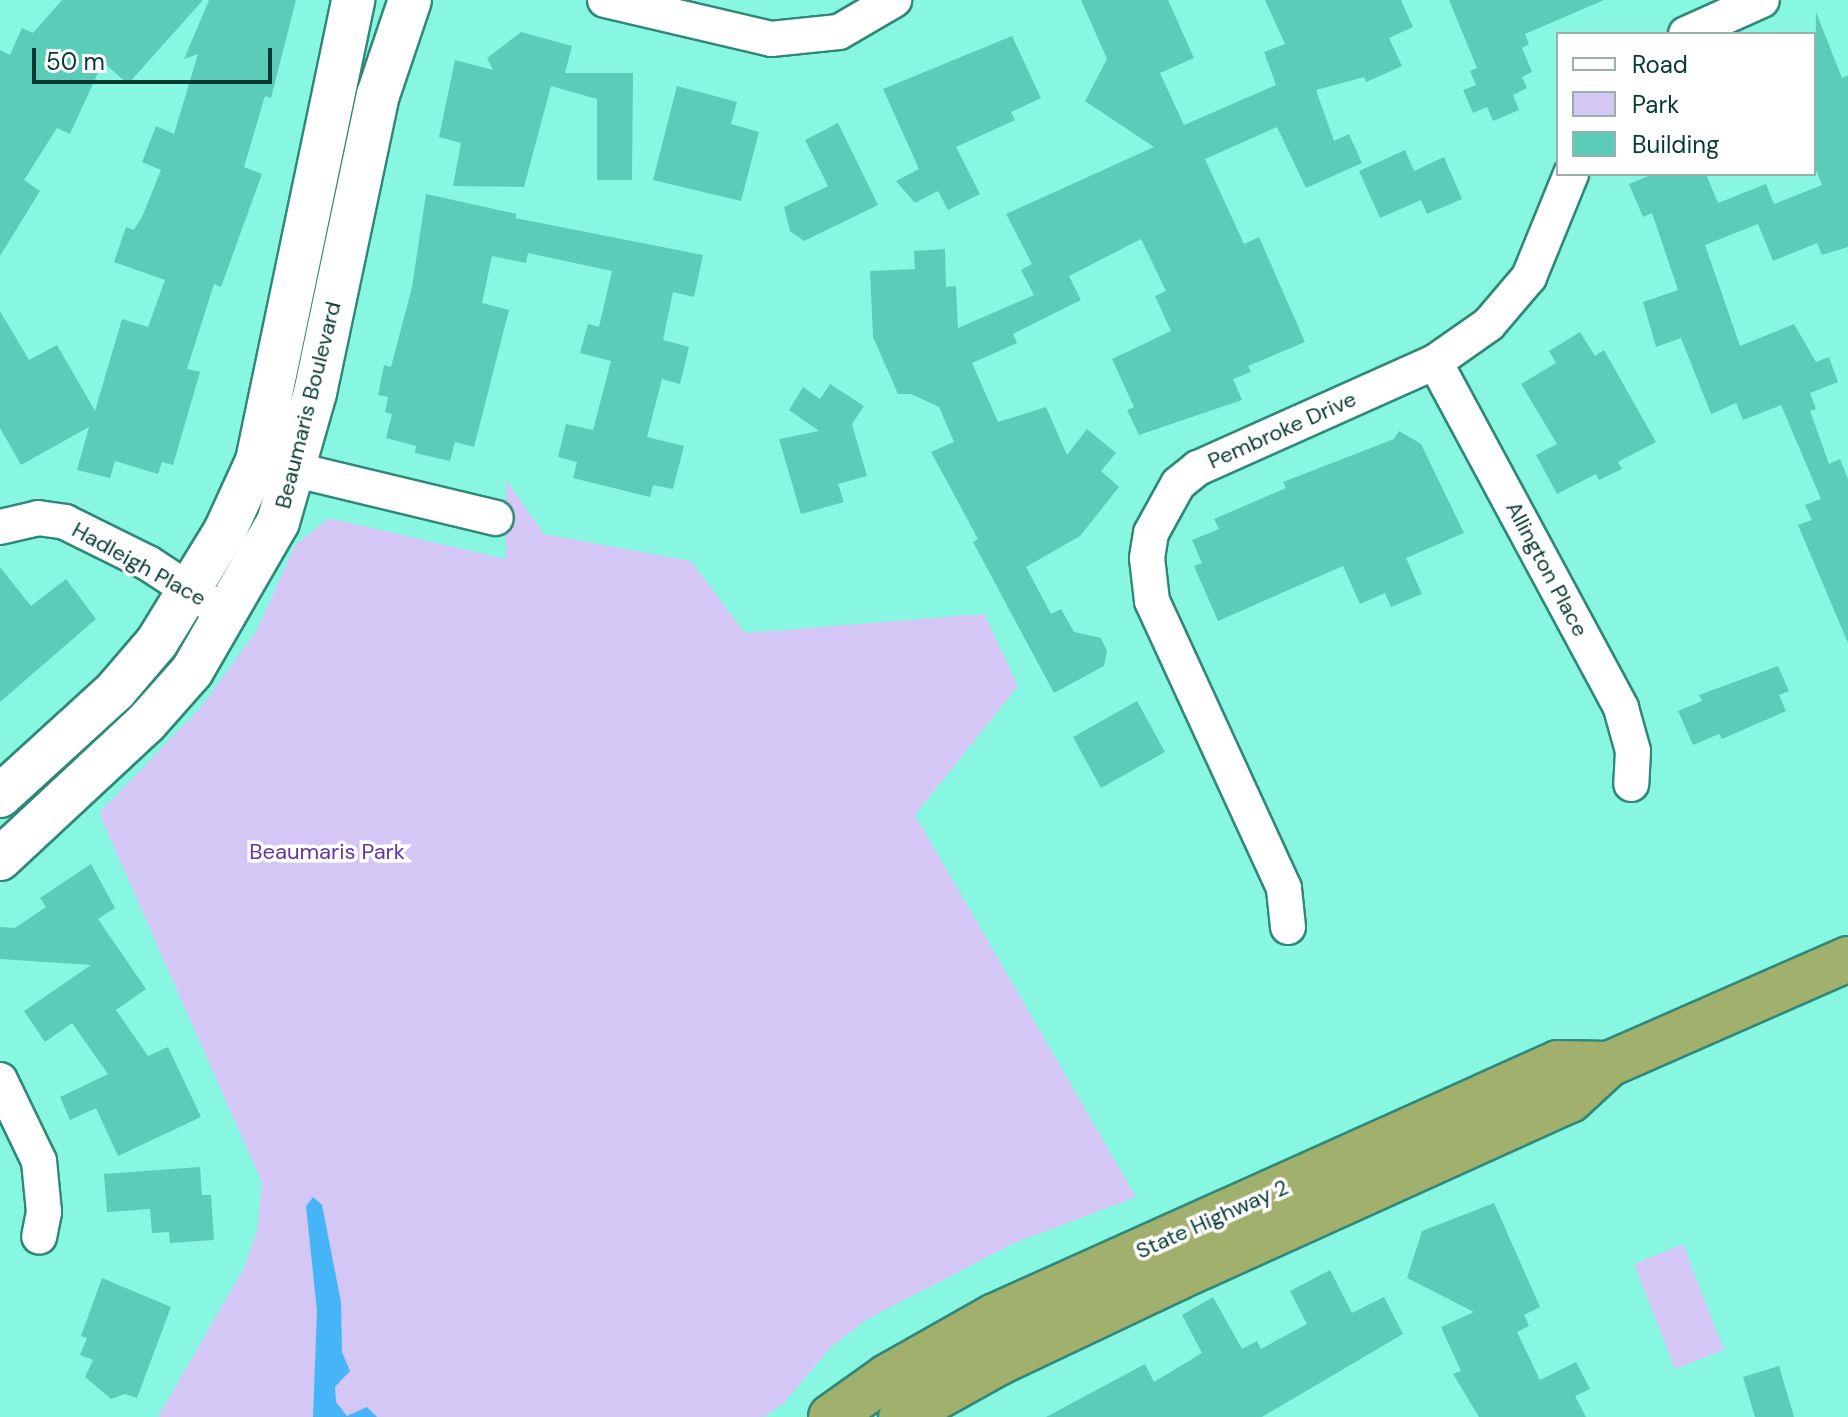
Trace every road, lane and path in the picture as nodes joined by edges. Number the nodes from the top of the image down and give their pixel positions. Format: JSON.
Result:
{"nodes":[{"id":1,"x":353,"y":0,"type":"edge"},
{"id":2,"x":410,"y":0,"type":"edge"},
{"id":3,"x":605,"y":0,"type":"edge"},
{"id":4,"x":894,"y":0,"type":"edge"},
{"id":5,"x":1762,"y":0,"type":"edge"},
{"id":6,"x":1690,"y":32,"type":"edge"},
{"id":7,"x":1570,"y":176,"type":"edge"},
{"id":8,"x":1435,"y":362,"type":"junction"},
{"id":9,"x":276,"y":465,"type":"junction"},
{"id":10,"x":496,"y":518,"type":"dead end"},
{"id":11,"x":0,"y":527,"type":"edge"},
{"id":12,"x":191,"y":591,"type":"junction"},
{"id":13,"x":228,"y":616,"type":"junction"},
{"id":14,"x":1631,"y":784,"type":"dead end"},
{"id":15,"x":0,"y":796,"type":"edge"},
{"id":16,"x":0,"y":859,"type":"edge"},
{"id":17,"x":1288,"y":927,"type":"dead end"},
{"id":18,"x":1848,"y":959,"type":"edge"},
{"id":19,"x":1609,"y":1064,"type":"junction"},
{"id":20,"x":0,"y":1080,"type":"edge"},
{"id":21,"x":39,"y":1237,"type":"dead end"},
{"id":22,"x":831,"y":1417,"type":"edge"},
{"id":23,"x":901,"y":1417,"type":"edge"}],
"edges":[{"from":1,"to":9,"type":"street","name":"Beaumaris Boulevard"},
{"from":2,"to":9,"type":"street","name":"Beaumaris Boulevard"},
{"from":3,"to":4,"type":"street"},
{"from":5,"to":6,"type":"street"},
{"from":7,"to":8,"type":"street","name":"Pembroke Drive"},
{"from":8,"to":14,"type":"street","name":"Allington Place"},
{"from":8,"to":17,"type":"street","name":"Pembroke Drive"},
{"from":9,"to":10,"type":"street"},
{"from":9,"to":12,"type":"street","name":"Beaumaris Boulevard"},
{"from":9,"to":13,"type":"street","name":"Beaumaris Boulevard"},
{"from":11,"to":12,"type":"street","name":"Hadleigh Place"},
{"from":12,"to":13,"type":"street","name":"Hadleigh Place"},
{"from":12,"to":15,"type":"street","name":"Beaumaris Boulevard"},
{"from":13,"to":16,"type":"street","name":"Beaumaris Boulevard"},
{"from":18,"to":19,"type":"highway","name":"State Highway 2"},
{"from":19,"to":22,"type":"highway","name":"State Highway 2"},
{"from":19,"to":23,"type":"highway","name":"State Highway 2"},
{"from":20,"to":21,"type":"street"}]}
